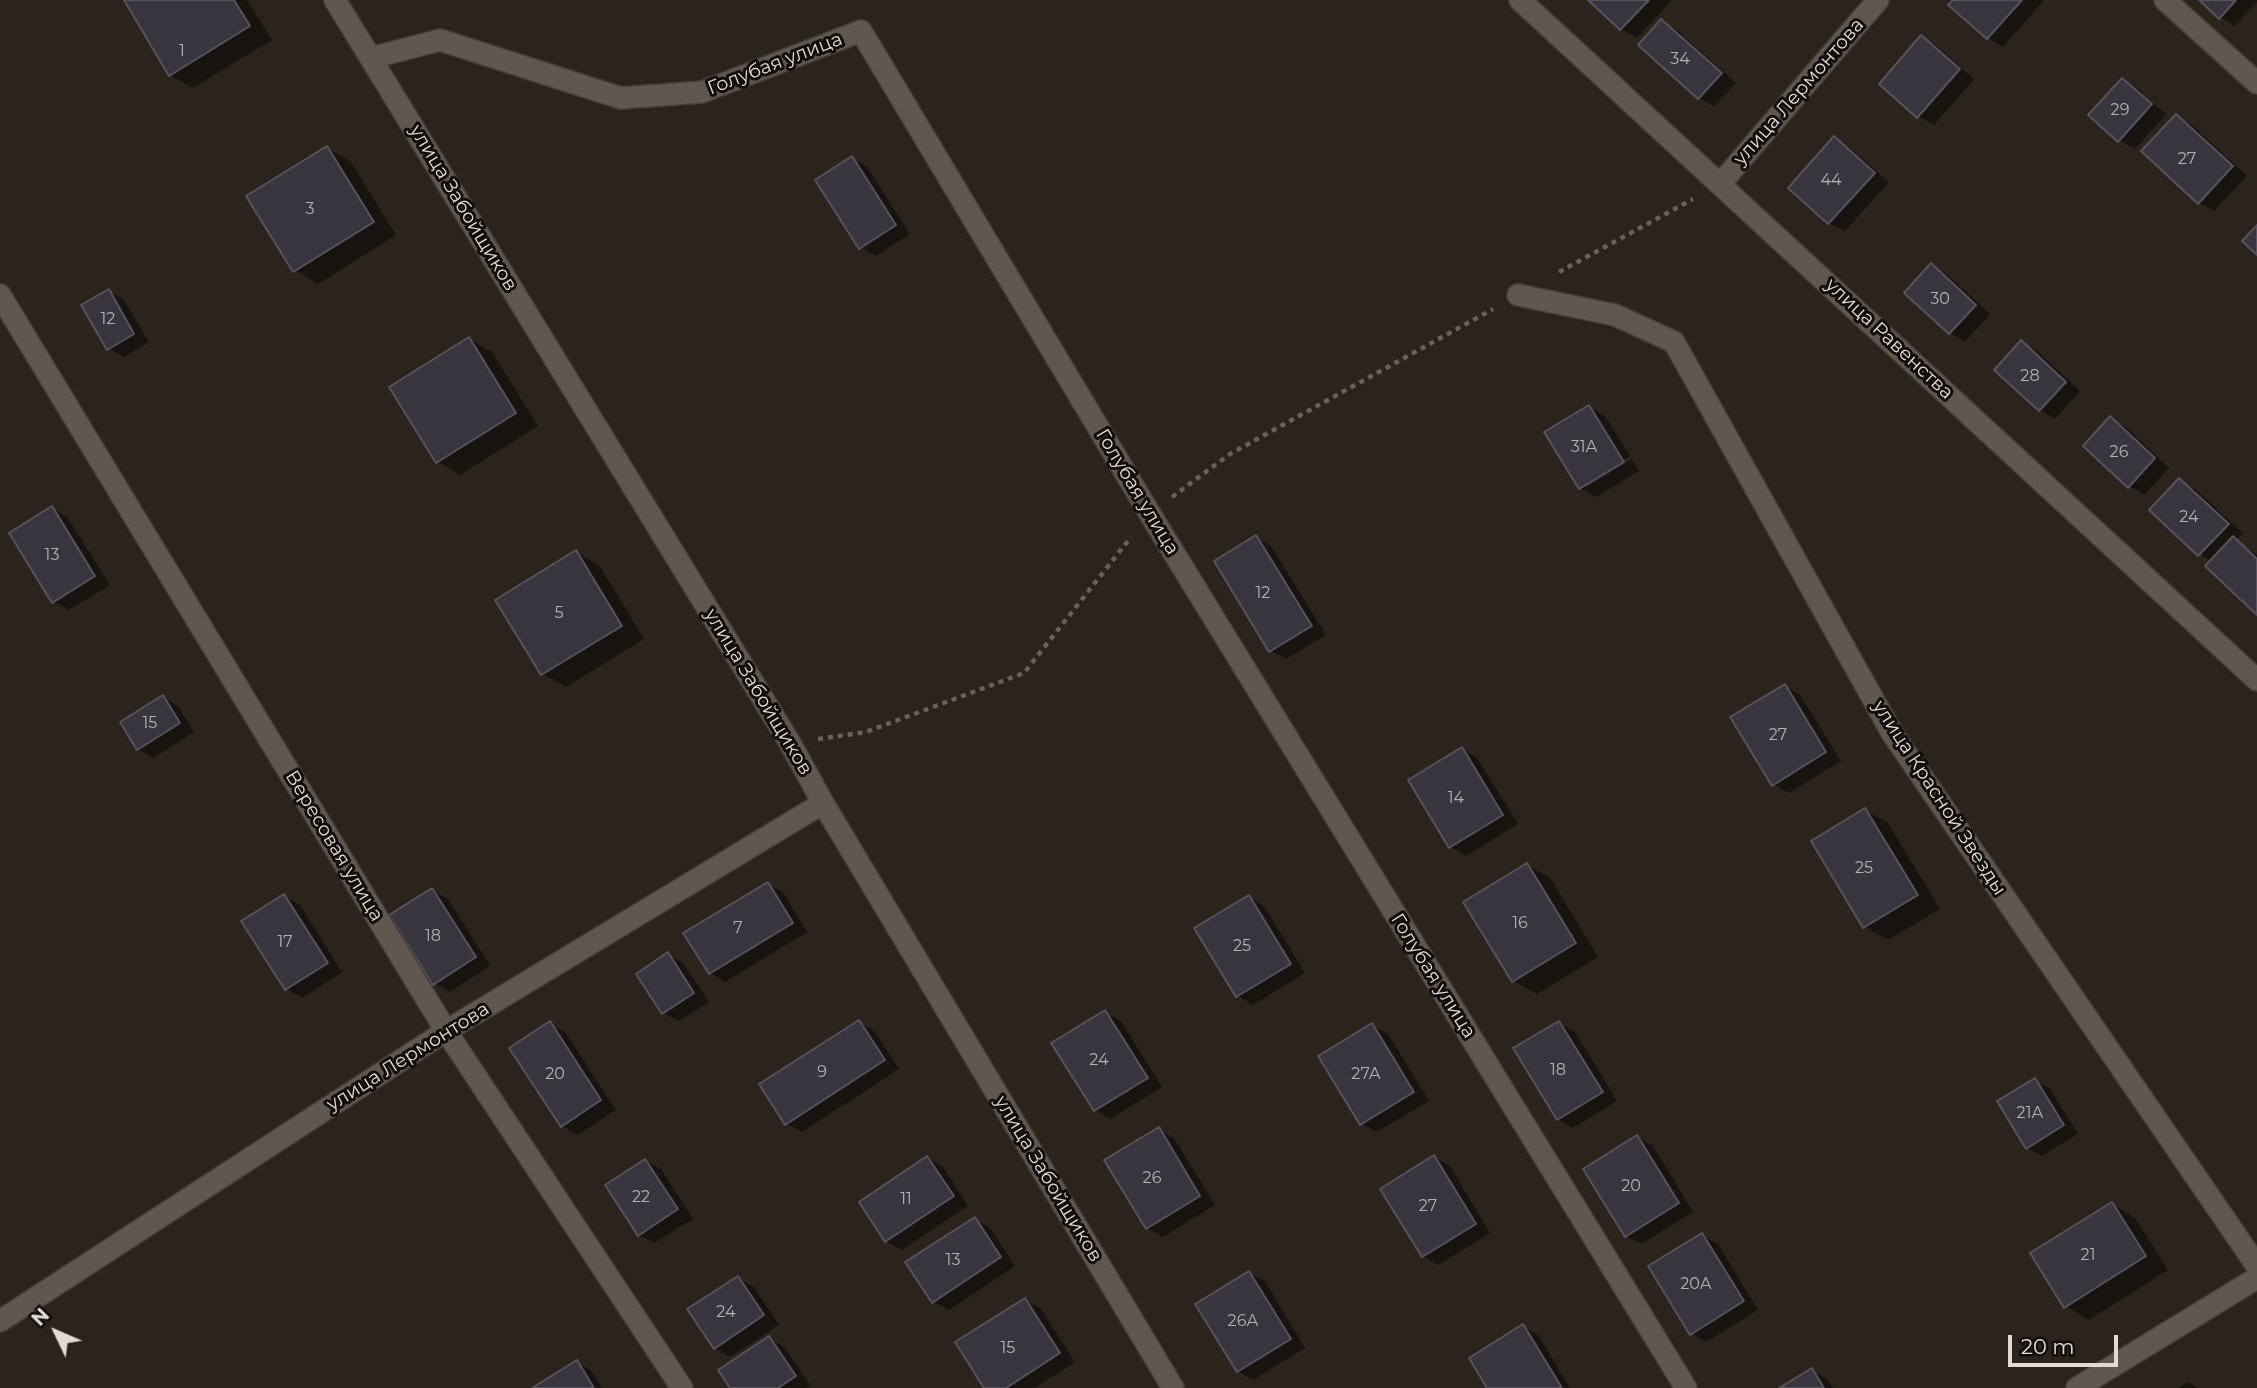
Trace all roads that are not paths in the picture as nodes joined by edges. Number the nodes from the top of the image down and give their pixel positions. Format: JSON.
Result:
{"nodes":[{"id":1,"x":335,"y":0,"type":"edge"},
{"id":2,"x":1520,"y":0,"type":"edge"},
{"id":3,"x":1878,"y":0,"type":"edge"},
{"id":4,"x":2165,"y":0,"type":"edge"},
{"id":5,"x":371,"y":58,"type":"junction"},
{"id":6,"x":2257,"y":83,"type":"edge"},
{"id":7,"x":1721,"y":183,"type":"junction"},
{"id":8,"x":0,"y":295,"type":"edge"},
{"id":9,"x":1518,"y":295,"type":"road end"},
{"id":10,"x":2257,"y":680,"type":"edge"},
{"id":11,"x":823,"y":803,"type":"junction"},
{"id":12,"x":446,"y":1031,"type":"junction"},
{"id":13,"x":2257,"y":1266,"type":"edge"},
{"id":14,"x":2257,"y":1278,"type":"edge"},
{"id":15,"x":0,"y":1321,"type":"edge"},
{"id":16,"x":682,"y":1388,"type":"edge"},
{"id":17,"x":1173,"y":1388,"type":"edge"},
{"id":18,"x":1686,"y":1388,"type":"edge"},
{"id":19,"x":2077,"y":1388,"type":"edge"}],
"edges":[{"from":1,"to":5,"type":"street","name":"улица Забойщиков"},
{"from":2,"to":7,"type":"street","name":"улица Равенства"},
{"from":3,"to":7,"type":"street","name":"улица Лермонтова"},
{"from":4,"to":6,"type":"street"},
{"from":5,"to":11,"type":"street","name":"улица Забойщиков"},
{"from":5,"to":18,"type":"street","name":"Голубая улица"},
{"from":7,"to":10,"type":"street","name":"улица Равенства"},
{"from":8,"to":12,"type":"street","name":"Вересовая улица"},
{"from":9,"to":13,"type":"street","name":"улица Красной Звезды"},
{"from":11,"to":12,"type":"street","name":"улица Лермонтова"},
{"from":11,"to":17,"type":"street","name":"улица Забойщиков"},
{"from":12,"to":15,"type":"street","name":"улица Лермонтова"},
{"from":12,"to":16,"type":"street","name":"Вересовая улица"},
{"from":14,"to":19,"type":"street"}]}
